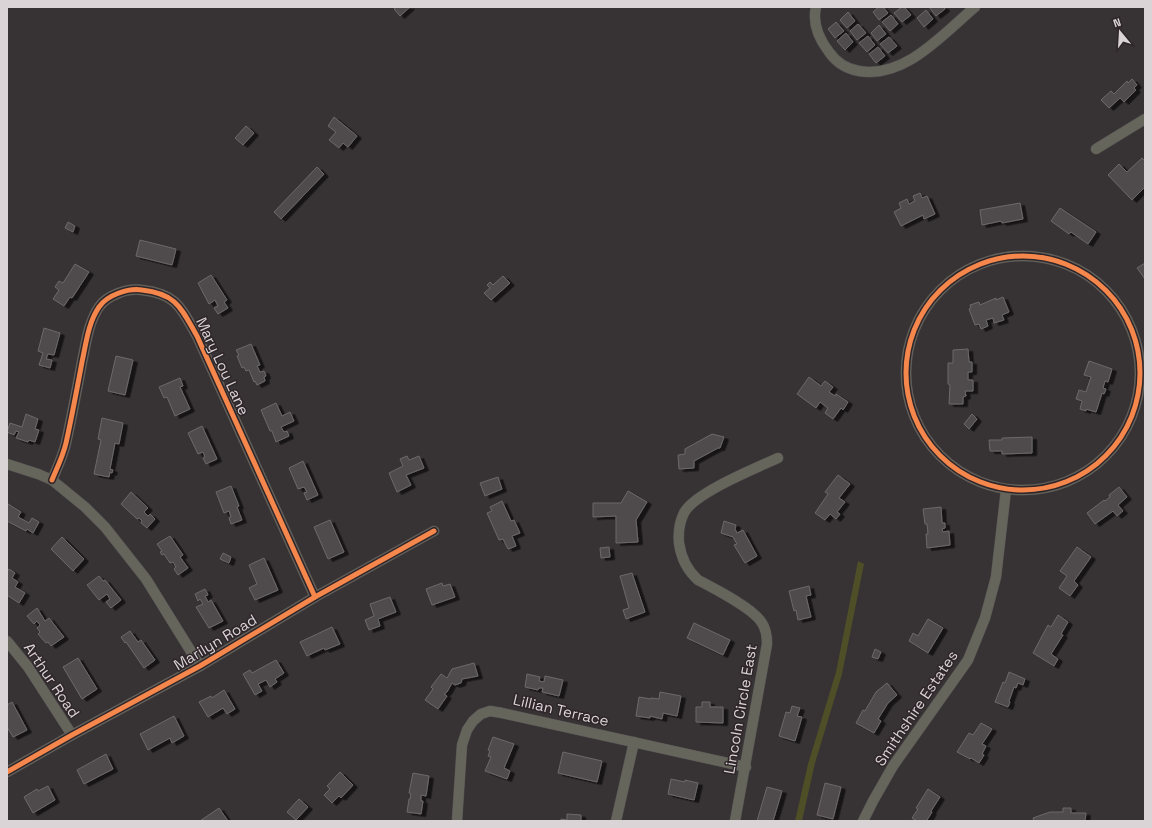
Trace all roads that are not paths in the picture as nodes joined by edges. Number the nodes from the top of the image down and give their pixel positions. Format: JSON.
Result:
{"nodes":[{"id":1,"x":816,"y":7,"type":"edge"},
{"id":2,"x":974,"y":7,"type":"edge"},
{"id":3,"x":1145,"y":119,"type":"edge"},
{"id":4,"x":1096,"y":149,"type":"dead end"},
{"id":5,"x":778,"y":458,"type":"dead end"},
{"id":6,"x":7,"y":464,"type":"edge"},
{"id":7,"x":52,"y":480,"type":"junction"},
{"id":8,"x":1006,"y":490,"type":"junction"},
{"id":9,"x":434,"y":531,"type":"dead end"},
{"id":10,"x":315,"y":597,"type":"junction"},
{"id":11,"x":7,"y":641,"type":"edge"},
{"id":12,"x":200,"y":666,"type":"junction"},
{"id":13,"x":72,"y":735,"type":"junction"},
{"id":14,"x":634,"y":742,"type":"junction"},
{"id":15,"x":746,"y":767,"type":"junction"},
{"id":16,"x":7,"y":772,"type":"edge"},
{"id":17,"x":457,"y":821,"type":"edge"},
{"id":18,"x":616,"y":821,"type":"edge"},
{"id":19,"x":735,"y":821,"type":"edge"},
{"id":20,"x":863,"y":821,"type":"edge"}],
"edges":[{"from":1,"to":2,"type":"street"},
{"from":3,"to":4,"type":"street"},
{"from":5,"to":15,"type":"street","name":"Lincoln Circle East"},
{"from":6,"to":7,"type":"street"},
{"from":7,"to":10,"type":"street","name":"Mary Lou Lane"},
{"from":7,"to":12,"type":"street"},
{"from":8,"to":8,"type":"street"},
{"from":8,"to":20,"type":"street","name":"Smithshire Estates"},
{"from":9,"to":10,"type":"street","name":"Marilyn Road"},
{"from":10,"to":12,"type":"street","name":"Marilyn Road"},
{"from":11,"to":13,"type":"street","name":"Arthur Road"},
{"from":12,"to":13,"type":"street","name":"Marilyn Road"},
{"from":13,"to":16,"type":"street","name":"Marilyn Road"},
{"from":14,"to":15,"type":"street","name":"Lillian Terrace"},
{"from":14,"to":17,"type":"street","name":"Lillian Terrace"},
{"from":14,"to":18,"type":"street"},
{"from":15,"to":19,"type":"street","name":"Lincoln Circle East"}]}
